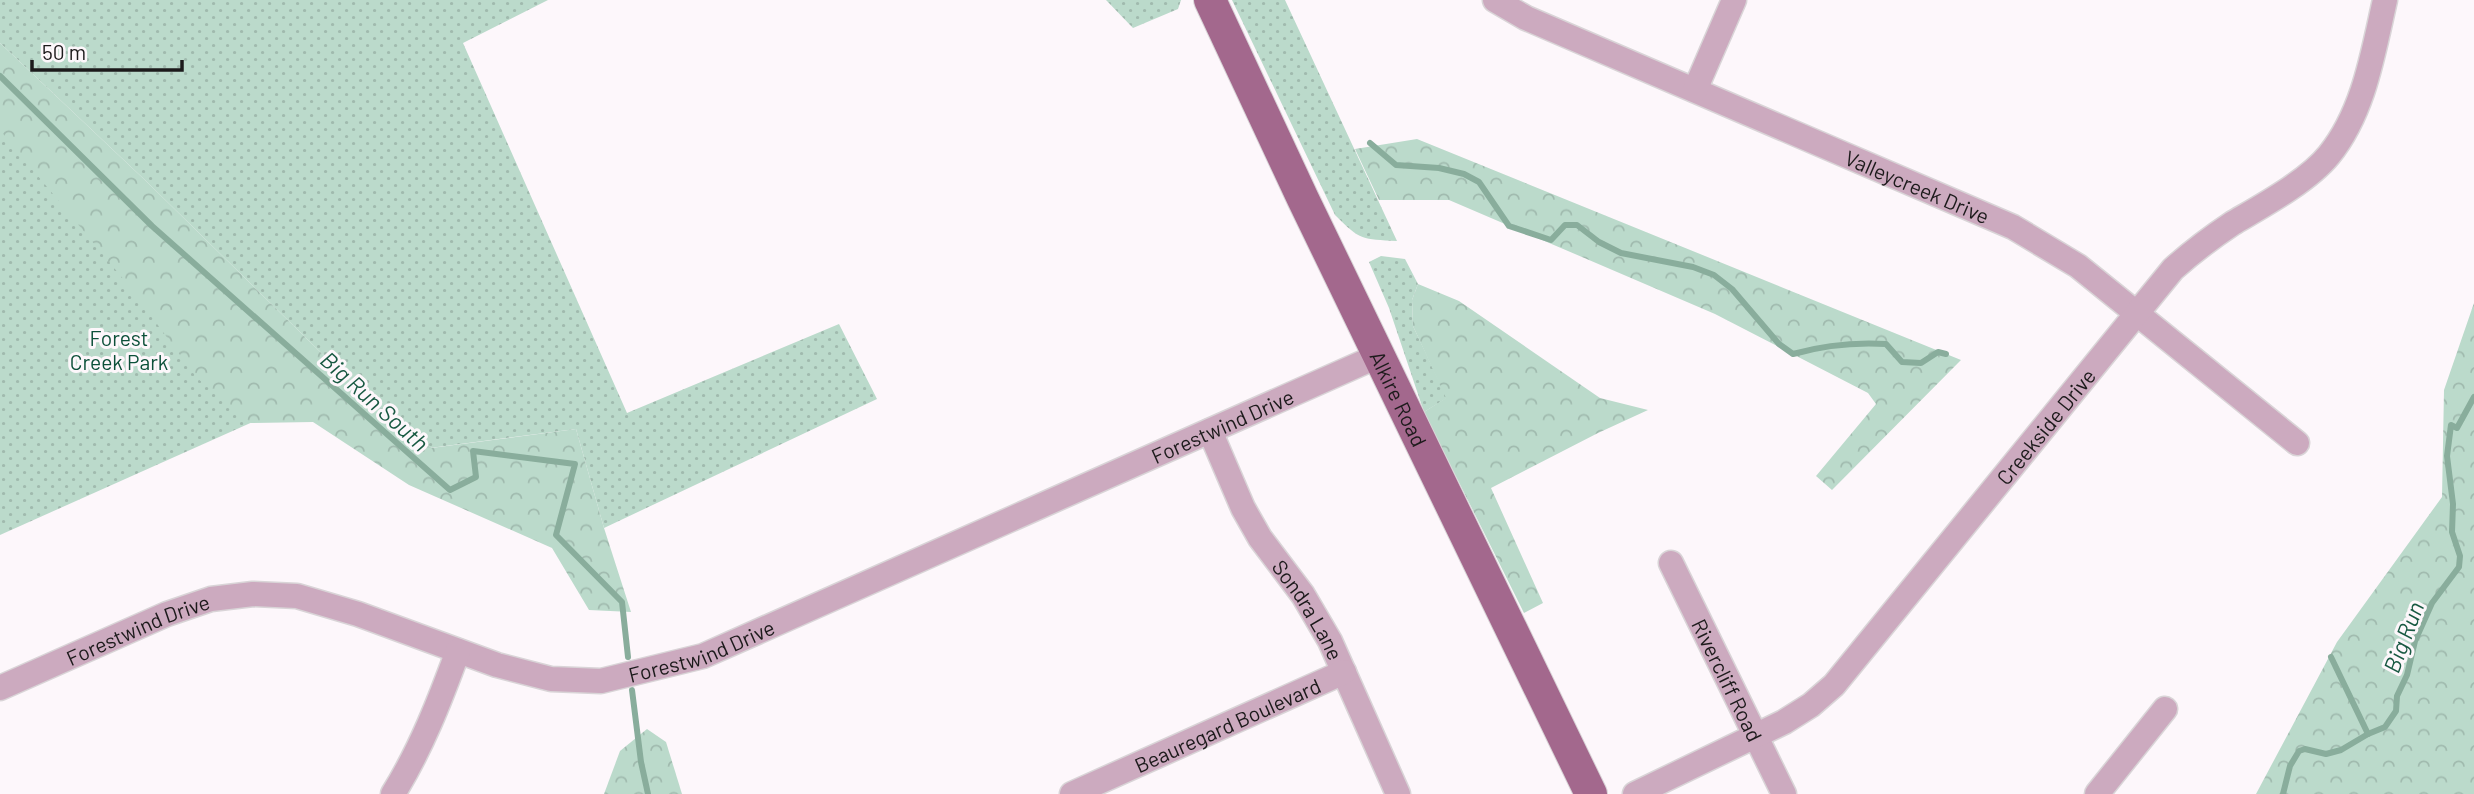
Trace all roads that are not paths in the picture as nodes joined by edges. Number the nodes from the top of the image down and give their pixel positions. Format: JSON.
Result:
{"nodes":[{"id":1,"x":1210,"y":0,"type":"edge"},
{"id":2,"x":1495,"y":0,"type":"edge"},
{"id":3,"x":1734,"y":0,"type":"edge"},
{"id":4,"x":2385,"y":0,"type":"edge"},
{"id":5,"x":1695,"y":90,"type":"junction"},
{"id":6,"x":2136,"y":313,"type":"junction"},
{"id":7,"x":1378,"y":356,"type":"junction"},
{"id":8,"x":1210,"y":431,"type":"junction"},
{"id":9,"x":2297,"y":443,"type":"dead end"},
{"id":10,"x":1671,"y":563,"type":"dead end"},
{"id":11,"x":458,"y":650,"type":"junction"},
{"id":12,"x":1344,"y":672,"type":"junction"},
{"id":13,"x":0,"y":688,"type":"edge"},
{"id":14,"x":2165,"y":709,"type":"dead end"},
{"id":15,"x":1756,"y":735,"type":"junction"},
{"id":16,"x":1120,"y":784,"type":"edge"},
{"id":17,"x":393,"y":794,"type":"edge"},
{"id":18,"x":1072,"y":794,"type":"edge"},
{"id":19,"x":1398,"y":794,"type":"edge"},
{"id":20,"x":1591,"y":794,"type":"edge"},
{"id":21,"x":1636,"y":794,"type":"edge"},
{"id":22,"x":1784,"y":794,"type":"edge"},
{"id":23,"x":2097,"y":794,"type":"edge"}],
"edges":[{"from":1,"to":7,"type":"main road","name":"Alkire Road"},
{"from":2,"to":5,"type":"street","name":"Valleycreek Drive"},
{"from":3,"to":5,"type":"street"},
{"from":4,"to":6,"type":"street","name":"Creekside Drive"},
{"from":5,"to":6,"type":"street","name":"Valleycreek Drive"},
{"from":6,"to":9,"type":"street","name":"Valleycreek Drive"},
{"from":6,"to":15,"type":"street","name":"Creekside Drive"},
{"from":7,"to":8,"type":"street","name":"Forestwind Drive"},
{"from":7,"to":20,"type":"main road","name":"Alkire Road"},
{"from":8,"to":11,"type":"street","name":"Forestwind Drive"},
{"from":8,"to":12,"type":"street","name":"Sondra Lane"},
{"from":10,"to":15,"type":"street","name":"Rivercliff Road"},
{"from":11,"to":13,"type":"street","name":"Forestwind Drive"},
{"from":11,"to":17,"type":"street"},
{"from":12,"to":16,"type":"street","name":"Beauregard Boulevard"},
{"from":12,"to":19,"type":"street","name":"Sondra Lane"},
{"from":14,"to":23,"type":"street"},
{"from":15,"to":21,"type":"street","name":"Creekside Drive"},
{"from":15,"to":22,"type":"street","name":"Rivercliff Road"},
{"from":16,"to":18,"type":"street","name":"Beauregard Boulevard"}]}
